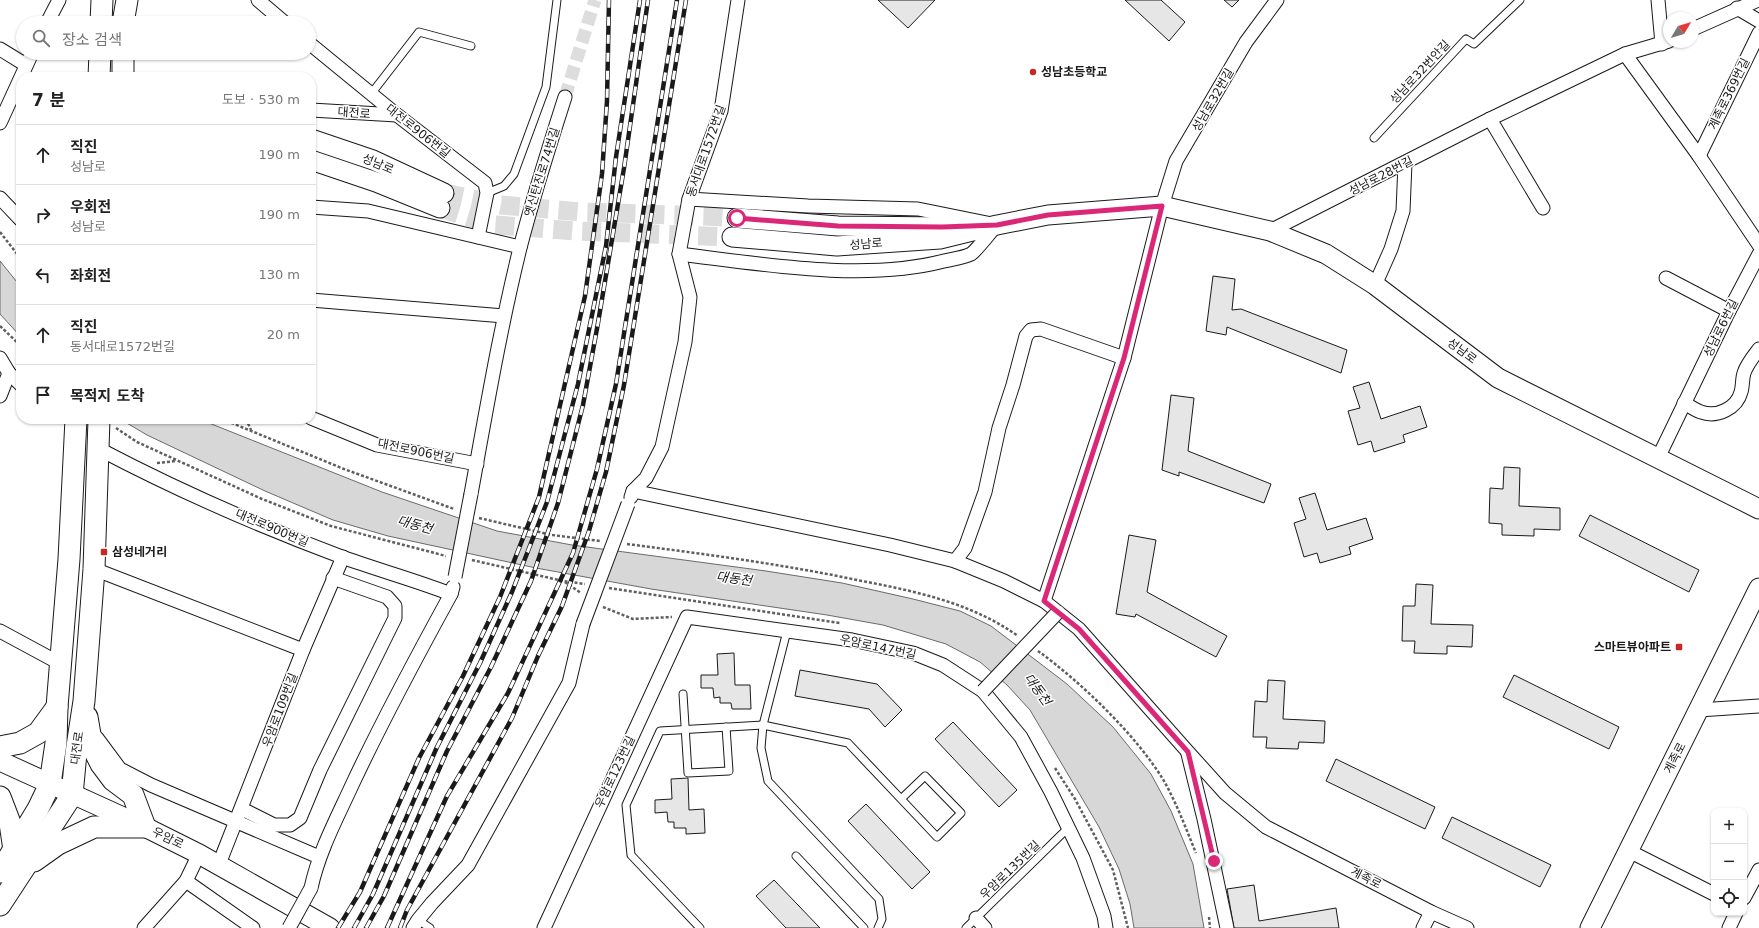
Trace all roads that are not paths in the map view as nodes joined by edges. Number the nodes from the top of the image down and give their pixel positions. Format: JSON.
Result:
{"nodes":[{"id":1,"x":59,"y":0,"type":"edge"},
{"id":2,"x":102,"y":0,"type":"edge"},
{"id":3,"x":258,"y":0,"type":"edge"},
{"id":4,"x":557,"y":0,"type":"edge"},
{"id":5,"x":738,"y":0,"type":"edge"},
{"id":6,"x":1277,"y":0,"type":"edge"},
{"id":7,"x":1520,"y":0,"type":"edge"},
{"id":8,"x":1658,"y":0,"type":"edge"},
{"id":9,"x":1758,"y":0,"type":"edge"},
{"id":10,"x":1737,"y":8,"type":"junction"},
{"id":11,"x":51,"y":16,"type":"edge"},
{"id":12,"x":101,"y":16,"type":"edge"},
{"id":13,"x":277,"y":16,"type":"edge"},
{"id":14,"x":1759,"y":21,"type":"edge"},
{"id":15,"x":1663,"y":26,"type":"edge"},
{"id":16,"x":1699,"y":26,"type":"edge"},
{"id":17,"x":1759,"y":33,"type":"edge"},
{"id":18,"x":1663,"y":43,"type":"edge"},
{"id":19,"x":472,"y":46,"type":"dead end"},
{"id":20,"x":316,"y":48,"type":"edge"},
{"id":21,"x":0,"y":49,"type":"edge"},
{"id":22,"x":1625,"y":54,"type":"junction"},
{"id":23,"x":16,"y":59,"type":"edge"},
{"id":24,"x":18,"y":60,"type":"edge"},
{"id":25,"x":28,"y":60,"type":"edge"},
{"id":26,"x":100,"y":60,"type":"edge"},
{"id":27,"x":123,"y":60,"type":"edge"},
{"id":28,"x":26,"y":65,"type":"junction"},
{"id":29,"x":23,"y":72,"type":"edge"},
{"id":30,"x":99,"y":72,"type":"edge"},
{"id":31,"x":123,"y":72,"type":"edge"},
{"id":32,"x":16,"y":87,"type":"edge"},
{"id":33,"x":372,"y":94,"type":"junction"},
{"id":34,"x":565,"y":97,"type":"tunnel mouth"},
{"id":35,"x":316,"y":110,"type":"edge"},
{"id":36,"x":397,"y":116,"type":"junction"},
{"id":37,"x":1490,"y":119,"type":"junction"},
{"id":38,"x":0,"y":122,"type":"edge"},
{"id":39,"x":1374,"y":138,"type":"dead end"},
{"id":40,"x":316,"y":141,"type":"edge"},
{"id":41,"x":1699,"y":156,"type":"junction"},
{"id":42,"x":316,"y":162,"type":"edge"},
{"id":43,"x":1405,"y":164,"type":"junction"},
{"id":44,"x":487,"y":193,"type":"junction"},
{"id":45,"x":0,"y":198,"type":"edge"},
{"id":46,"x":689,"y":199,"type":"junction"},
{"id":47,"x":1162,"y":206,"type":"junction"},
{"id":48,"x":316,"y":207,"type":"edge"},
{"id":49,"x":1543,"y":208,"type":"dead end"},
{"id":50,"x":16,"y":215,"type":"edge"},
{"id":51,"x":737,"y":218,"type":"tunnel mouth"},
{"id":52,"x":997,"y":225,"type":"junction"},
{"id":53,"x":1270,"y":231,"type":"junction"},
{"id":54,"x":478,"y":237,"type":"junction"},
{"id":55,"x":732,"y":237,"type":"tunnel mouth"},
{"id":56,"x":1759,"y":245,"type":"edge"},
{"id":57,"x":520,"y":247,"type":"junction"},
{"id":58,"x":679,"y":254,"type":"junction"},
{"id":59,"x":1759,"y":254,"type":"edge"},
{"id":60,"x":1666,"y":278,"type":"dead end"},
{"id":61,"x":1375,"y":285,"type":"junction"},
{"id":62,"x":316,"y":300,"type":"edge"},
{"id":63,"x":1729,"y":311,"type":"junction"},
{"id":64,"x":504,"y":316,"type":"junction"},
{"id":65,"x":1759,"y":349,"type":"edge"},
{"id":66,"x":0,"y":358,"type":"edge"},
{"id":67,"x":1124,"y":358,"type":"junction"},
{"id":68,"x":9,"y":373,"type":"junction"},
{"id":69,"x":16,"y":380,"type":"edge"},
{"id":70,"x":0,"y":396,"type":"edge"},
{"id":71,"x":1684,"y":403,"type":"junction"},
{"id":72,"x":316,"y":420,"type":"edge"},
{"id":73,"x":72,"y":424,"type":"edge"},
{"id":74,"x":103,"y":431,"type":"edge"},
{"id":75,"x":1658,"y":458,"type":"junction"},
{"id":76,"x":477,"y":464,"type":"junction"},
{"id":77,"x":633,"y":491,"type":"junction"},
{"id":78,"x":1759,"y":509,"type":"edge"},
{"id":79,"x":343,"y":557,"type":"junction"},
{"id":80,"x":955,"y":561,"type":"junction"},
{"id":81,"x":94,"y":569,"type":"junction"},
{"id":82,"x":333,"y":578,"type":"junction"},
{"id":83,"x":1759,"y":588,"type":"edge"},
{"id":84,"x":451,"y":594,"type":"junction"},
{"id":85,"x":1044,"y":601,"type":"junction"},
{"id":86,"x":1058,"y":612,"type":"junction"},
{"id":87,"x":687,"y":617,"type":"joint"},
{"id":88,"x":0,"y":631,"type":"edge"},
{"id":89,"x":787,"y":631,"type":"junction"},
{"id":90,"x":302,"y":650,"type":"junction"},
{"id":91,"x":61,"y":664,"type":"junction"},
{"id":92,"x":983,"y":691,"type":"junction"},
{"id":93,"x":683,"y":694,"type":"dead end"},
{"id":94,"x":84,"y":701,"type":"junction"},
{"id":95,"x":1759,"y":706,"type":"edge"},
{"id":96,"x":57,"y":707,"type":"junction"},
{"id":97,"x":1699,"y":710,"type":"junction"},
{"id":98,"x":763,"y":725,"type":"junction"},
{"id":99,"x":88,"y":726,"type":"junction"},
{"id":100,"x":726,"y":727,"type":"junction"},
{"id":101,"x":685,"y":730,"type":"junction"},
{"id":102,"x":0,"y":747,"type":"edge"},
{"id":103,"x":1188,"y":752,"type":"junction"},
{"id":104,"x":0,"y":761,"type":"edge"},
{"id":105,"x":50,"y":784,"type":"junction"},
{"id":106,"x":72,"y":795,"type":"junction"},
{"id":107,"x":0,"y":797,"type":"edge"},
{"id":108,"x":901,"y":799,"type":"junction"},
{"id":109,"x":242,"y":809,"type":"junction"},
{"id":110,"x":236,"y":822,"type":"junction"},
{"id":111,"x":145,"y":827,"type":"junction"},
{"id":112,"x":1068,"y":828,"type":"junction"},
{"id":113,"x":1629,"y":851,"type":"junction"},
{"id":114,"x":199,"y":854,"type":"junction"},
{"id":115,"x":796,"y":856,"type":"dead end"},
{"id":116,"x":319,"y":857,"type":"junction"},
{"id":117,"x":20,"y":859,"type":"junction"},
{"id":118,"x":219,"y":864,"type":"junction"},
{"id":119,"x":1759,"y":870,"type":"edge"},
{"id":120,"x":0,"y":872,"type":"edge"},
{"id":121,"x":186,"y":881,"type":"junction"},
{"id":122,"x":1711,"y":892,"type":"edge"},
{"id":123,"x":1747,"y":892,"type":"edge"},
{"id":124,"x":0,"y":905,"type":"edge"},
{"id":125,"x":1431,"y":912,"type":"junction"},
{"id":126,"x":1735,"y":916,"type":"edge"},
{"id":127,"x":981,"y":923,"type":"edge"},
{"id":128,"x":415,"y":924,"type":"edge"},
{"id":129,"x":144,"y":928,"type":"edge"},
{"id":130,"x":253,"y":928,"type":"edge"},
{"id":131,"x":289,"y":928,"type":"edge"},
{"id":132,"x":330,"y":928,"type":"edge"},
{"id":133,"x":430,"y":928,"type":"edge"},
{"id":134,"x":544,"y":928,"type":"edge"},
{"id":135,"x":700,"y":928,"type":"edge"},
{"id":136,"x":864,"y":928,"type":"edge"},
{"id":137,"x":878,"y":928,"type":"edge"},
{"id":138,"x":966,"y":928,"type":"edge"},
{"id":139,"x":1106,"y":928,"type":"edge"},
{"id":140,"x":1227,"y":928,"type":"edge"},
{"id":141,"x":1423,"y":928,"type":"edge"},
{"id":142,"x":1467,"y":928,"type":"edge"},
{"id":143,"x":1590,"y":928,"type":"edge"},
{"id":144,"x":1729,"y":928,"type":"edge"}],
"edges":[{"from":1,"to":11,"type":"street"},
{"from":2,"to":12,"type":"main road"},
{"from":3,"to":13,"type":"street"},
{"from":4,"to":44,"type":"lane"},
{"from":5,"to":46,"type":"street","name":"동서대로1572번길"},
{"from":6,"to":47,"type":"street","name":"성남로32번길"},
{"from":7,"to":39,"type":"lane","name":"성남로32번안길"},
{"from":8,"to":15,"type":"street"},
{"from":9,"to":10,"type":"street"},
{"from":10,"to":14,"type":"street"},
{"from":10,"to":16,"type":"street"},
{"from":17,"to":41,"type":"street","name":"계족로369번길"},
{"from":18,"to":22,"type":"street","name":"성남로28번길"},
{"from":19,"to":33,"type":"lane"},
{"from":20,"to":33,"type":"street","name":"대전로906번길"},
{"from":21,"to":23,"type":"street"},
{"from":22,"to":37,"type":"street","name":"성남로28번길"},
{"from":22,"to":41,"type":"street"},
{"from":24,"to":28,"type":"street"},
{"from":25,"to":28,"type":"street"},
{"from":26,"to":30,"type":"main road"},
{"from":27,"to":31,"type":"main road"},
{"from":28,"to":29,"type":"street"},
{"from":32,"to":38,"type":"street"},
{"from":33,"to":36,"type":"street","name":"대전로906번길"},
{"from":34,"to":57,"type":"street","name":"옛신탄진로74번길"},
{"from":35,"to":36,"type":"street","name":"대전로"},
{"from":36,"to":44,"type":"street","name":"대전로906번길"},
{"from":37,"to":43,"type":"street","name":"성남로28번길"},
{"from":37,"to":49,"type":"street"},
{"from":40,"to":42,"type":"main road","name":"성남로"},
{"from":41,"to":56,"type":"street"},
{"from":43,"to":53,"type":"street","name":"성남로28번길"},
{"from":43,"to":61,"type":"street"},
{"from":44,"to":54,"type":"street"},
{"from":45,"to":50,"type":"street"},
{"from":46,"to":52,"type":"street"},
{"from":46,"to":58,"type":"street","name":"동서대로1572번길"},
{"from":47,"to":52,"type":"main road","name":"성남로"},
{"from":47,"to":53,"type":"main road","name":"성남로"},
{"from":47,"to":67,"type":"street"},
{"from":48,"to":54,"type":"street"},
{"from":51,"to":52,"type":"main road","name":"성남로"},
{"from":52,"to":55,"type":"main road","name":"성남로"},
{"from":52,"to":58,"type":"street"},
{"from":53,"to":61,"type":"main road","name":"성남로"},
{"from":54,"to":57,"type":"street"},
{"from":57,"to":64,"type":"street"},
{"from":58,"to":77,"type":"street"},
{"from":59,"to":63,"type":"street","name":"성남로6번길"},
{"from":60,"to":63,"type":"street"},
{"from":61,"to":75,"type":"main road","name":"성남로"},
{"from":62,"to":64,"type":"street"},
{"from":63,"to":71,"type":"street","name":"성남로6번길"},
{"from":64,"to":76,"type":"street"},
{"from":65,"to":71,"type":"street"},
{"from":66,"to":68,"type":"street"},
{"from":67,"to":80,"type":"street"},
{"from":67,"to":85,"type":"street"},
{"from":68,"to":69,"type":"street"},
{"from":68,"to":70,"type":"street"},
{"from":71,"to":75,"type":"street","name":"성남로6번길"},
{"from":72,"to":76,"type":"street","name":"대전로906번길"},
{"from":73,"to":91,"type":"main road","name":"대전로"},
{"from":74,"to":79,"type":"street","name":"대전로900번길"},
{"from":74,"to":81,"type":"main road","name":"대전로"},
{"from":75,"to":78,"type":"main road","name":"성남로"},
{"from":76,"to":84,"type":"street","bridge":true},
{"from":77,"to":80,"type":"street","name":"계족로"},
{"from":77,"to":128,"type":"street","bridge":true},
{"from":79,"to":82,"type":"street","name":"우암로109번길"},
{"from":79,"to":84,"type":"street","name":"대전로900번길"},
{"from":80,"to":85,"type":"street","name":"계족로"},
{"from":81,"to":90,"type":"street"},
{"from":81,"to":94,"type":"main road","name":"대전로"},
{"from":82,"to":90,"type":"street","name":"우암로109번길"},
{"from":82,"to":109,"type":"street"},
{"from":83,"to":97,"type":"main road","name":"계족로"},
{"from":84,"to":116,"type":"street"},
{"from":85,"to":86,"type":"street","name":"계족로"},
{"from":86,"to":92,"type":"street","bridge":true},
{"from":86,"to":103,"type":"street","name":"계족로"},
{"from":87,"to":89,"type":"street","name":"우암로147번길"},
{"from":87,"to":134,"type":"street","name":"우암로123번길"},
{"from":88,"to":91,"type":"street"},
{"from":89,"to":92,"type":"street","name":"우암로147번길"},
{"from":89,"to":98,"type":"lane"},
{"from":90,"to":109,"type":"street","name":"우암로109번길"},
{"from":91,"to":96,"type":"main road","name":"대전로"},
{"from":92,"to":112,"type":"street","name":"우암로147번길"},
{"from":93,"to":101,"type":"lane"},
{"from":94,"to":99,"type":"main road"},
{"from":94,"to":106,"type":"main road","name":"대전로"},
{"from":95,"to":97,"type":"street"},
{"from":96,"to":102,"type":"main road"},
{"from":96,"to":105,"type":"main road","name":"대전로"},
{"from":97,"to":113,"type":"main road","name":"계족로"},
{"from":98,"to":100,"type":"lane"},
{"from":98,"to":108,"type":"lane"},
{"from":98,"to":137,"type":"lane"},
{"from":99,"to":110,"type":"street"},
{"from":99,"to":111,"type":"main road"},
{"from":100,"to":101,"type":"lane"},
{"from":100,"to":101,"type":"lane"},
{"from":101,"to":135,"type":"lane"},
{"from":103,"to":125,"type":"street","name":"계족로"},
{"from":103,"to":140,"type":"street"},
{"from":104,"to":105,"type":"main road","name":"우암로"},
{"from":105,"to":106,"type":"main road","name":"우암로"},
{"from":105,"to":117,"type":"main road","name":"대전로"},
{"from":106,"to":111,"type":"main road","name":"우암로"},
{"from":106,"to":117,"type":"main road","name":"대전로"},
{"from":107,"to":117,"type":"main road"},
{"from":108,"to":108,"type":"lane"},
{"from":109,"to":110,"type":"street","name":"우암로109번길"},
{"from":110,"to":116,"type":"street"},
{"from":110,"to":118,"type":"street","name":"우암로109번길"},
{"from":111,"to":114,"type":"main road","name":"우암로"},
{"from":111,"to":117,"type":"main road"},
{"from":112,"to":127,"type":"lane","name":"우암로135번길"},
{"from":112,"to":139,"type":"street","name":"우암로147번길"},
{"from":113,"to":122,"type":"street"},
{"from":113,"to":143,"type":"main road","name":"계족로"},
{"from":114,"to":118,"type":"main road","name":"우암로"},
{"from":114,"to":121,"type":"street"},
{"from":115,"to":136,"type":"lane"},
{"from":116,"to":131,"type":"street","bridge":true},
{"from":117,"to":120,"type":"main road","name":"대전로"},
{"from":117,"to":124,"type":"main road","name":"대전로"},
{"from":118,"to":132,"type":"main road","name":"우암로"},
{"from":119,"to":123,"type":"street"},
{"from":121,"to":129,"type":"street"},
{"from":121,"to":130,"type":"street"},
{"from":125,"to":141,"type":"street"},
{"from":125,"to":142,"type":"street","name":"계족로"},
{"from":126,"to":144,"type":"street"},
{"from":127,"to":138,"type":"lane","name":"우암로135번길"},
{"from":128,"to":133,"type":"lane"}]}
